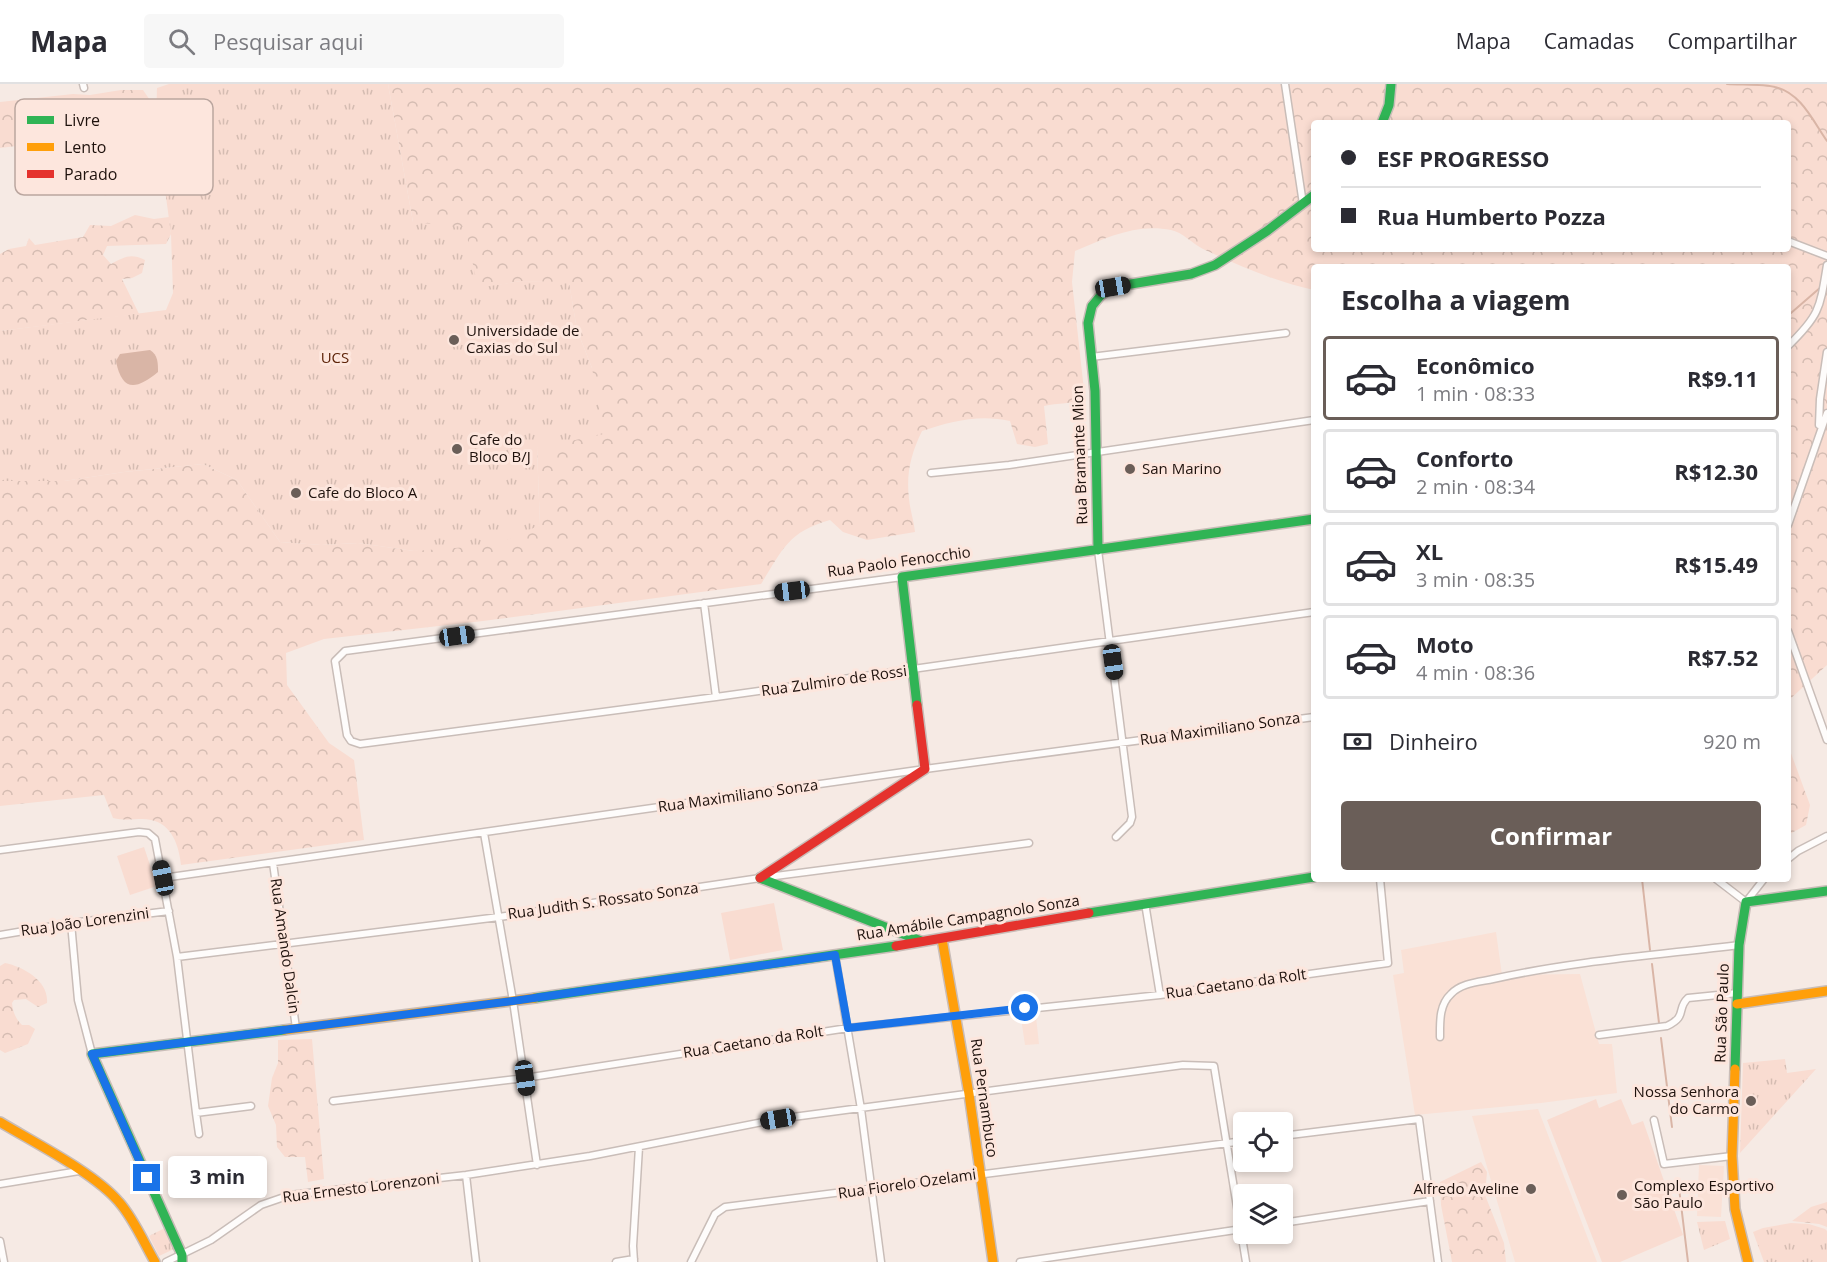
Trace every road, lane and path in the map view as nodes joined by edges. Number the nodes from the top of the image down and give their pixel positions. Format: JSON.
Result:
{"nodes":[{"id":1,"x":1285,"y":84,"type":"edge"},
{"id":2,"x":1391,"y":84,"type":"edge"},
{"id":3,"x":1383,"y":120,"type":"edge"},
{"id":4,"x":1311,"y":197,"type":"edge"},
{"id":5,"x":1303,"y":204,"type":"junction"},
{"id":6,"x":1791,"y":243,"type":"edge"},
{"id":7,"x":1827,"y":256,"type":"edge"},
{"id":8,"x":1827,"y":265,"type":"edge"},
{"id":9,"x":1286,"y":333,"type":"dead end"},
{"id":10,"x":1791,"y":343,"type":"edge"},
{"id":11,"x":1827,"y":351,"type":"edge"},
{"id":12,"x":1091,"y":357,"type":"junction"},
{"id":13,"x":1827,"y":412,"type":"edge"},
{"id":14,"x":1311,"y":420,"type":"edge"},
{"id":15,"x":1819,"y":432,"type":"junction"},
{"id":16,"x":1096,"y":453,"type":"junction"},
{"id":17,"x":931,"y":473,"type":"dead end"},
{"id":18,"x":1791,"y":516,"type":"edge"},
{"id":19,"x":1311,"y":519,"type":"edge"},
{"id":20,"x":1098,"y":550,"type":"junction"},
{"id":21,"x":902,"y":577,"type":"junction"},
{"id":22,"x":704,"y":603,"type":"junction"},
{"id":23,"x":1311,"y":612,"type":"edge"},
{"id":24,"x":1791,"y":639,"type":"edge"},
{"id":25,"x":1110,"y":642,"type":"junction"},
{"id":26,"x":914,"y":670,"type":"junction"},
{"id":27,"x":716,"y":697,"type":"junction"},
{"id":28,"x":1311,"y":717,"type":"edge"},
{"id":29,"x":1827,"y":740,"type":"edge"},
{"id":30,"x":1124,"y":743,"type":"junction"},
{"id":31,"x":354,"y":744,"type":"joint"},
{"id":32,"x":925,"y":769,"type":"junction"},
{"id":33,"x":484,"y":833,"type":"junction"},
{"id":34,"x":1827,"y":836,"type":"edge"},
{"id":35,"x":1116,"y":837,"type":"dead end"},
{"id":36,"x":1029,"y":843,"type":"dead end"},
{"id":37,"x":0,"y":850,"type":"edge"},
{"id":38,"x":1791,"y":857,"type":"edge"},
{"id":39,"x":273,"y":863,"type":"junction"},
{"id":40,"x":1311,"y":877,"type":"edge"},
{"id":41,"x":163,"y":878,"type":"junction"},
{"id":42,"x":760,"y":878,"type":"junction"},
{"id":43,"x":1380,"y":882,"type":"edge"},
{"id":44,"x":1720,"y":882,"type":"edge"},
{"id":45,"x":1762,"y":882,"type":"edge"},
{"id":46,"x":1827,"y":891,"type":"edge"},
{"id":47,"x":1746,"y":902,"type":"junction"},
{"id":48,"x":1145,"y":903,"type":"junction"},
{"id":49,"x":169,"y":911,"type":"junction"},
{"id":50,"x":499,"y":916,"type":"junction"},
{"id":51,"x":71,"y":923,"type":"junction"},
{"id":52,"x":0,"y":934,"type":"edge"},
{"id":53,"x":942,"y":939,"type":"junction"},
{"id":54,"x":924,"y":942,"type":"junction"},
{"id":55,"x":285,"y":945,"type":"junction"},
{"id":56,"x":1739,"y":945,"type":"junction"},
{"id":57,"x":835,"y":955,"type":"junction"},
{"id":58,"x":177,"y":957,"type":"junction"},
{"id":59,"x":1827,"y":991,"type":"edge"},
{"id":60,"x":1738,"y":993,"type":"junction"},
{"id":61,"x":1160,"y":995,"type":"junction"},
{"id":62,"x":513,"y":1001,"type":"junction"},
{"id":63,"x":1737,"y":1004,"type":"junction"},
{"id":64,"x":957,"y":1015,"type":"junction"},
{"id":65,"x":296,"y":1028,"type":"junction"},
{"id":66,"x":848,"y":1028,"type":"junction"},
{"id":67,"x":1599,"y":1035,"type":"dead end"},
{"id":68,"x":1440,"y":1037,"type":"dead end"},
{"id":69,"x":188,"y":1041,"type":"junction"},
{"id":70,"x":92,"y":1054,"type":"junction"},
{"id":71,"x":525,"y":1078,"type":"junction"},
{"id":72,"x":969,"y":1094,"type":"junction"},
{"id":73,"x":333,"y":1101,"type":"dead end"},
{"id":74,"x":251,"y":1106,"type":"dead end"},
{"id":75,"x":861,"y":1109,"type":"junction"},
{"id":76,"x":196,"y":1113,"type":"junction"},
{"id":77,"x":1654,"y":1120,"type":"dead end"},
{"id":78,"x":0,"y":1122,"type":"edge"},
{"id":79,"x":199,"y":1134,"type":"dead end"},
{"id":80,"x":1293,"y":1135,"type":"edge"},
{"id":81,"x":1233,"y":1142,"type":"edge"},
{"id":82,"x":1226,"y":1143,"type":"junction"},
{"id":83,"x":639,"y":1147,"type":"junction"},
{"id":84,"x":1732,"y":1156,"type":"junction"},
{"id":85,"x":537,"y":1165,"type":"junction"},
{"id":86,"x":81,"y":1171,"type":"junction"},
{"id":87,"x":981,"y":1174,"type":"junction"},
{"id":88,"x":466,"y":1175,"type":"junction"},
{"id":89,"x":0,"y":1184,"type":"edge"},
{"id":90,"x":1234,"y":1184,"type":"edge"},
{"id":91,"x":870,"y":1189,"type":"junction"},
{"id":92,"x":1430,"y":1202,"type":"junction"},
{"id":93,"x":1293,"y":1221,"type":"edge"},
{"id":94,"x":1233,"y":1230,"type":"edge"},
{"id":95,"x":0,"y":1241,"type":"edge"},
{"id":96,"x":1244,"y":1244,"type":"edge"},
{"id":97,"x":182,"y":1259,"type":"edge"},
{"id":98,"x":634,"y":1261,"type":"edge"},
{"id":99,"x":4,"y":1262,"type":"edge"},
{"id":100,"x":155,"y":1262,"type":"edge"},
{"id":101,"x":166,"y":1262,"type":"edge"},
{"id":102,"x":477,"y":1262,"type":"edge"},
{"id":103,"x":616,"y":1262,"type":"edge"},
{"id":104,"x":691,"y":1262,"type":"edge"},
{"id":105,"x":881,"y":1262,"type":"edge"},
{"id":106,"x":993,"y":1262,"type":"edge"},
{"id":107,"x":1020,"y":1262,"type":"edge"},
{"id":108,"x":1246,"y":1262,"type":"edge"},
{"id":109,"x":1438,"y":1262,"type":"edge"},
{"id":110,"x":1748,"y":1262,"type":"edge"}],
"edges":[{"from":1,"to":5,"type":"street"},
{"from":2,"to":3,"type":"street"},
{"from":4,"to":5,"type":"street","name":"Rua Bramante Mion"},
{"from":5,"to":12,"type":"street","name":"Rua Bramante Mion"},
{"from":6,"to":7,"type":"street"},
{"from":8,"to":10,"type":"street"},
{"from":9,"to":12,"type":"street"},
{"from":11,"to":15,"type":"street"},
{"from":12,"to":16,"type":"street","name":"Rua Bramante Mion"},
{"from":13,"to":15,"type":"street"},
{"from":14,"to":16,"type":"street"},
{"from":15,"to":18,"type":"street"},
{"from":16,"to":17,"type":"street"},
{"from":16,"to":20,"type":"street","name":"Rua Bramante Mion"},
{"from":19,"to":20,"type":"street","name":"Rua Paolo Fenocchio"},
{"from":20,"to":21,"type":"street","name":"Rua Paolo Fenocchio"},
{"from":20,"to":25,"type":"street","name":"Rua Bramante Mion"},
{"from":21,"to":22,"type":"street","name":"Rua Paolo Fenocchio"},
{"from":21,"to":26,"type":"street"},
{"from":22,"to":27,"type":"street"},
{"from":22,"to":31,"type":"street","name":"Rua Paolo Fenocchio"},
{"from":23,"to":25,"type":"street","name":"Rua Zulmiro de Rossi"},
{"from":24,"to":29,"type":"street"},
{"from":25,"to":26,"type":"street","name":"Rua Zulmiro de Rossi"},
{"from":25,"to":30,"type":"street","name":"Rua Bramante Mion"},
{"from":26,"to":27,"type":"street","name":"Rua Zulmiro de Rossi"},
{"from":26,"to":32,"type":"street"},
{"from":27,"to":31,"type":"street","name":"Rua Zulmiro de Rossi"},
{"from":28,"to":30,"type":"street","name":"Rua Maximiliano Sonza"},
{"from":30,"to":32,"type":"street","name":"Rua Maximiliano Sonza"},
{"from":30,"to":35,"type":"street","name":"Rua Bramante Mion"},
{"from":32,"to":33,"type":"street","name":"Rua Maximiliano Sonza"},
{"from":32,"to":42,"type":"street"},
{"from":33,"to":39,"type":"street","name":"Rua Maximiliano Sonza"},
{"from":33,"to":50,"type":"street"},
{"from":34,"to":38,"type":"street"},
{"from":36,"to":42,"type":"street","name":"Rua Judith S. Rossato Sonza"},
{"from":37,"to":41,"type":"street"},
{"from":39,"to":41,"type":"street","name":"Rua Maximiliano Sonza"},
{"from":39,"to":55,"type":"street","name":"Rua Amando Dalcin"},
{"from":40,"to":48,"type":"street","name":"Rua Amábile Campagnolo Sonza"},
{"from":41,"to":49,"type":"street"},
{"from":42,"to":50,"type":"street","name":"Rua Judith S. Rossato Sonza"},
{"from":42,"to":54,"type":"street"},
{"from":43,"to":61,"type":"street","name":"Rua Caetano da Rolt"},
{"from":44,"to":47,"type":"street"},
{"from":45,"to":47,"type":"street","name":"Rua São Paulo"},
{"from":46,"to":47,"type":"street"},
{"from":47,"to":56,"type":"street","name":"Rua São Paulo"},
{"from":48,"to":53,"type":"street","name":"Rua Amábile Campagnolo Sonza"},
{"from":48,"to":61,"type":"street"},
{"from":49,"to":51,"type":"street","name":"Rua João Lorenzini"},
{"from":49,"to":58,"type":"street"},
{"from":50,"to":55,"type":"street","name":"Rua Judith S. Rossato Sonza"},
{"from":50,"to":62,"type":"street"},
{"from":51,"to":52,"type":"street","name":"Rua João Lorenzini"},
{"from":51,"to":70,"type":"street"},
{"from":53,"to":54,"type":"street","name":"Rua Amábile Campagnolo Sonza"},
{"from":53,"to":64,"type":"street","name":"Rua Pernambuco"},
{"from":54,"to":57,"type":"street","name":"Rua Amábile Campagnolo Sonza"},
{"from":55,"to":58,"type":"street","name":"Rua Judith S. Rossato Sonza"},
{"from":55,"to":65,"type":"street","name":"Rua Amando Dalcin"},
{"from":56,"to":60,"type":"street","name":"Rua São Paulo"},
{"from":56,"to":68,"type":"street"},
{"from":57,"to":62,"type":"street","name":"Rua Amábile Campagnolo Sonza"},
{"from":57,"to":66,"type":"street"},
{"from":58,"to":69,"type":"street"},
{"from":59,"to":63,"type":"street"},
{"from":60,"to":63,"type":"street","name":"Rua São Paulo"},
{"from":60,"to":67,"type":"street"},
{"from":61,"to":64,"type":"street","name":"Rua Caetano da Rolt"},
{"from":62,"to":65,"type":"street","name":"Rua Amábile Campagnolo Sonza"},
{"from":62,"to":71,"type":"street"},
{"from":63,"to":84,"type":"street","name":"Rua São Paulo"},
{"from":64,"to":66,"type":"street","name":"Rua Caetano da Rolt"},
{"from":64,"to":72,"type":"street","name":"Rua Pernambuco"},
{"from":65,"to":69,"type":"street","name":"Rua Amábile Campagnolo Sonza"},
{"from":66,"to":71,"type":"street","name":"Rua Caetano da Rolt"},
{"from":66,"to":75,"type":"street"},
{"from":69,"to":70,"type":"street","name":"Rua Amábile Campagnolo Sonza"},
{"from":69,"to":76,"type":"street"},
{"from":70,"to":97,"type":"street"},
{"from":71,"to":73,"type":"street","name":"Rua Caetano da Rolt"},
{"from":71,"to":85,"type":"street"},
{"from":72,"to":75,"type":"street","name":"Rua Ernesto Lorenzoni"},
{"from":72,"to":82,"type":"street","name":"Rua Ernesto Lorenzoni"},
{"from":72,"to":87,"type":"street","name":"Rua Pernambuco"},
{"from":74,"to":76,"type":"street"},
{"from":75,"to":83,"type":"street","name":"Rua Ernesto Lorenzoni"},
{"from":75,"to":91,"type":"street"},
{"from":76,"to":79,"type":"street"},
{"from":77,"to":84,"type":"street"},
{"from":78,"to":86,"type":"street"},
{"from":80,"to":92,"type":"street"},
{"from":81,"to":82,"type":"street","name":"Rua Fiorelo Ozelami"},
{"from":82,"to":87,"type":"street","name":"Rua Fiorelo Ozelami"},
{"from":82,"to":90,"type":"street"},
{"from":83,"to":85,"type":"street","name":"Rua Ernesto Lorenzoni"},
{"from":83,"to":98,"type":"street"},
{"from":84,"to":110,"type":"street","name":"Rua São Paulo"},
{"from":85,"to":88,"type":"street","name":"Rua Ernesto Lorenzoni"},
{"from":86,"to":89,"type":"street"},
{"from":86,"to":100,"type":"street"},
{"from":87,"to":91,"type":"street","name":"Rua Fiorelo Ozelami"},
{"from":87,"to":106,"type":"street","name":"Rua Pernambuco"},
{"from":88,"to":97,"type":"street","name":"Rua Ernesto Lorenzoni"},
{"from":88,"to":102,"type":"street"},
{"from":91,"to":104,"type":"street","name":"Rua Fiorelo Ozelami"},
{"from":91,"to":105,"type":"street"},
{"from":92,"to":93,"type":"street"},
{"from":92,"to":109,"type":"street"},
{"from":94,"to":107,"type":"street"},
{"from":95,"to":99,"type":"street"},
{"from":96,"to":108,"type":"street"},
{"from":97,"to":101,"type":"street","name":"Rua Ernesto Lorenzoni"},
{"from":98,"to":103,"type":"street"}]}
